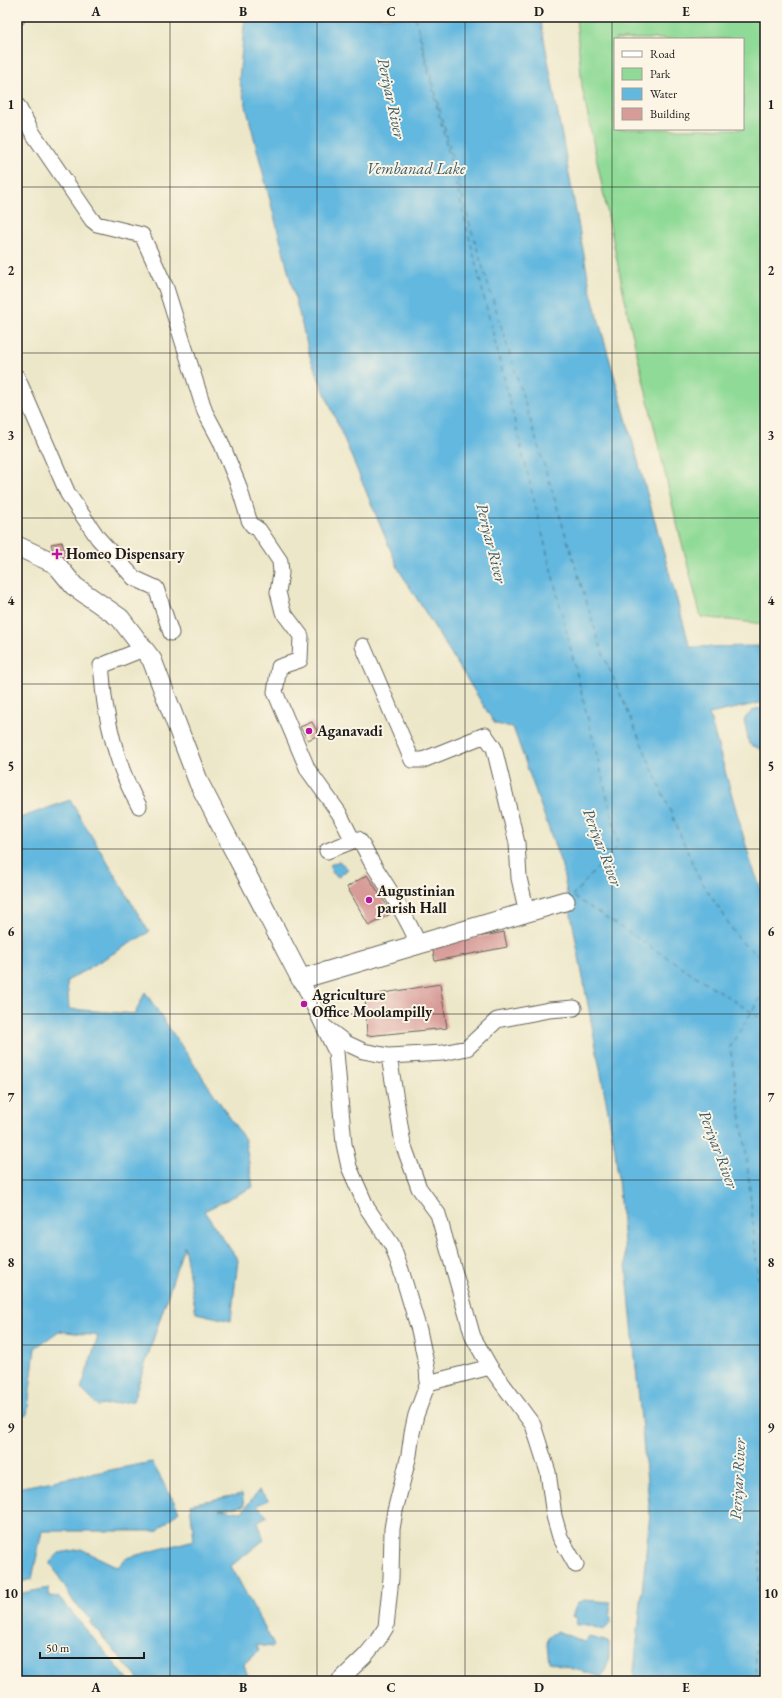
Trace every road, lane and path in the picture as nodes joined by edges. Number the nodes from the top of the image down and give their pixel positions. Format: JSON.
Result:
{"nodes":[{"id":1,"x":17,"y":105,"type":"edge"},
{"id":2,"x":17,"y":377,"type":"edge"},
{"id":3,"x":17,"y":546,"type":"edge"},
{"id":4,"x":171,"y":633,"type":"dead end"},
{"id":5,"x":363,"y":646,"type":"dead end"},
{"id":6,"x":143,"y":649,"type":"junction"},
{"id":7,"x":139,"y":806,"type":"dead end"},
{"id":8,"x":353,"y":841,"type":"junction"},
{"id":9,"x":327,"y":851,"type":"dead end"},
{"id":10,"x":565,"y":901,"type":"dead end"},
{"id":11,"x":527,"y":913,"type":"junction"},
{"id":12,"x":419,"y":945,"type":"junction"},
{"id":13,"x":301,"y":979,"type":"junction"},
{"id":14,"x":574,"y":1008,"type":"dead end"},
{"id":15,"x":325,"y":1028,"type":"junction"},
{"id":16,"x":389,"y":1056,"type":"junction"},
{"id":17,"x":490,"y":1367,"type":"junction"},
{"id":18,"x":428,"y":1383,"type":"junction"},
{"id":19,"x":576,"y":1565,"type":"dead end"},
{"id":20,"x":339,"y":1681,"type":"edge"}],
"edges":[{"from":1,"to":8,"type":"street"},
{"from":2,"to":4,"type":"street"},
{"from":3,"to":6,"type":"street"},
{"from":5,"to":11,"type":"street"},
{"from":6,"to":7,"type":"street"},
{"from":6,"to":13,"type":"street"},
{"from":8,"to":9,"type":"street"},
{"from":8,"to":12,"type":"street"},
{"from":10,"to":11,"type":"street"},
{"from":11,"to":12,"type":"street"},
{"from":12,"to":13,"type":"street"},
{"from":13,"to":15,"type":"street"},
{"from":14,"to":16,"type":"street"},
{"from":15,"to":16,"type":"street"},
{"from":15,"to":18,"type":"street"},
{"from":16,"to":17,"type":"street"},
{"from":17,"to":18,"type":"street"},
{"from":17,"to":19,"type":"street"},
{"from":18,"to":20,"type":"street"}]}
